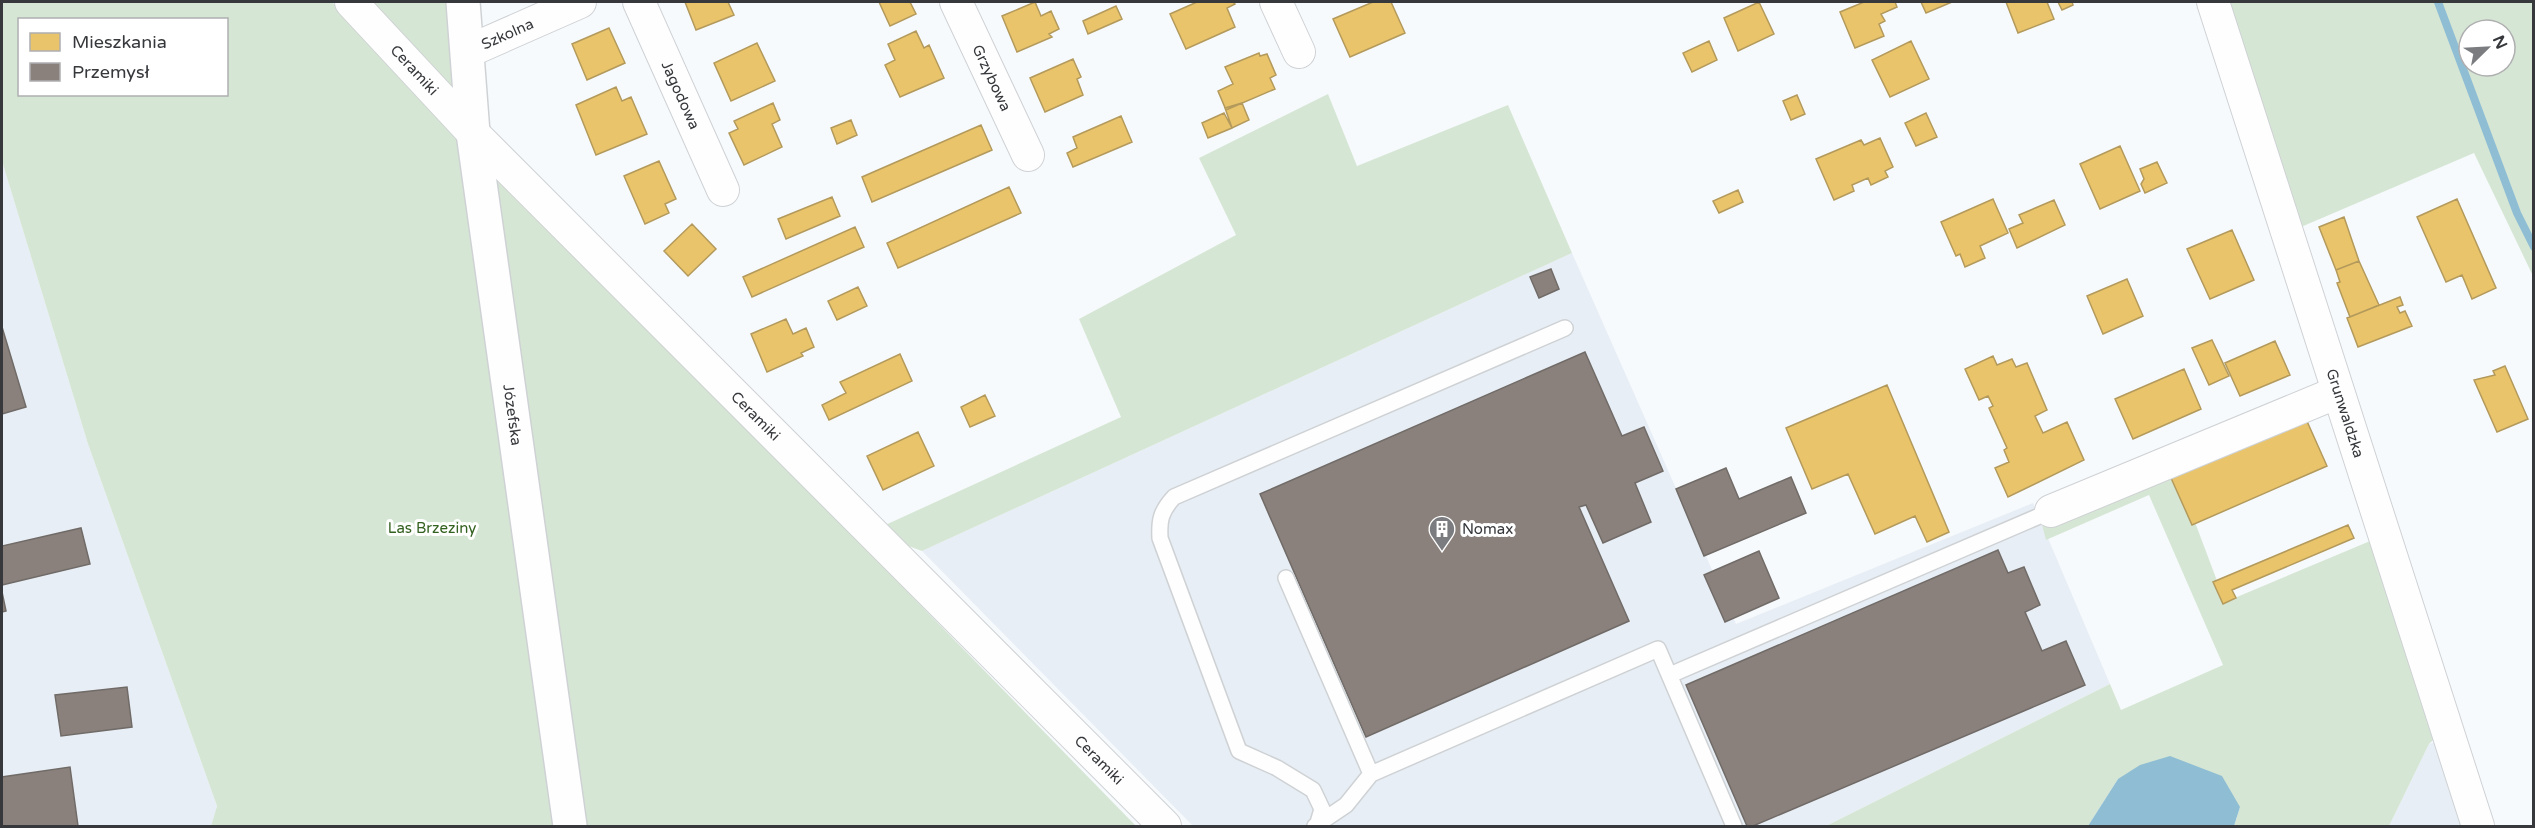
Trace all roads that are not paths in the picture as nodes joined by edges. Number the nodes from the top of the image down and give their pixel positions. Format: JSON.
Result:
{"nodes":[{"id":1,"x":351,"y":2,"type":"edge"},
{"id":2,"x":463,"y":2,"type":"edge"},
{"id":3,"x":580,"y":2,"type":"edge"},
{"id":4,"x":639,"y":2,"type":"edge"},
{"id":5,"x":956,"y":2,"type":"edge"},
{"id":6,"x":1275,"y":2,"type":"edge"},
{"id":7,"x":2213,"y":2,"type":"edge"},
{"id":8,"x":469,"y":51,"type":"junction"},
{"id":9,"x":1299,"y":52,"type":"dead end"},
{"id":10,"x":473,"y":133,"type":"junction"},
{"id":11,"x":1028,"y":155,"type":"dead end"},
{"id":12,"x":723,"y":190,"type":"dead end"},
{"id":13,"x":1564,"y":328,"type":"dead end"},
{"id":14,"x":2338,"y":392,"type":"junction"},
{"id":15,"x":2051,"y":511,"type":"joint"},
{"id":16,"x":1286,"y":578,"type":"dead end"},
{"id":17,"x":1670,"y":675,"type":"junction"},
{"id":18,"x":1371,"y":774,"type":"junction"},
{"id":19,"x":570,"y":826,"type":"edge"},
{"id":20,"x":1165,"y":826,"type":"edge"},
{"id":21,"x":1316,"y":826,"type":"edge"},
{"id":22,"x":1734,"y":826,"type":"edge"},
{"id":23,"x":2478,"y":826,"type":"edge"}],
"edges":[{"from":1,"to":10,"type":"street","name":"Ceramiki"},
{"from":2,"to":8,"type":"street","name":"Józefska"},
{"from":3,"to":8,"type":"street","name":"Szkolna"},
{"from":4,"to":12,"type":"street","name":"Jagodowa"},
{"from":5,"to":11,"type":"street","name":"Grzybowa"},
{"from":6,"to":9,"type":"street"},
{"from":7,"to":14,"type":"street","name":"Grunwaldzka"},
{"from":8,"to":10,"type":"street","name":"Józefska"},
{"from":10,"to":19,"type":"street","name":"Józefska"},
{"from":10,"to":20,"type":"street","name":"Ceramiki"},
{"from":13,"to":21,"type":"lane"},
{"from":14,"to":15,"type":"street"},
{"from":14,"to":23,"type":"street","name":"Grunwaldzka"},
{"from":15,"to":17,"type":"lane"},
{"from":16,"to":18,"type":"lane"},
{"from":17,"to":18,"type":"lane"},
{"from":17,"to":22,"type":"lane"},
{"from":18,"to":21,"type":"lane"}]}
